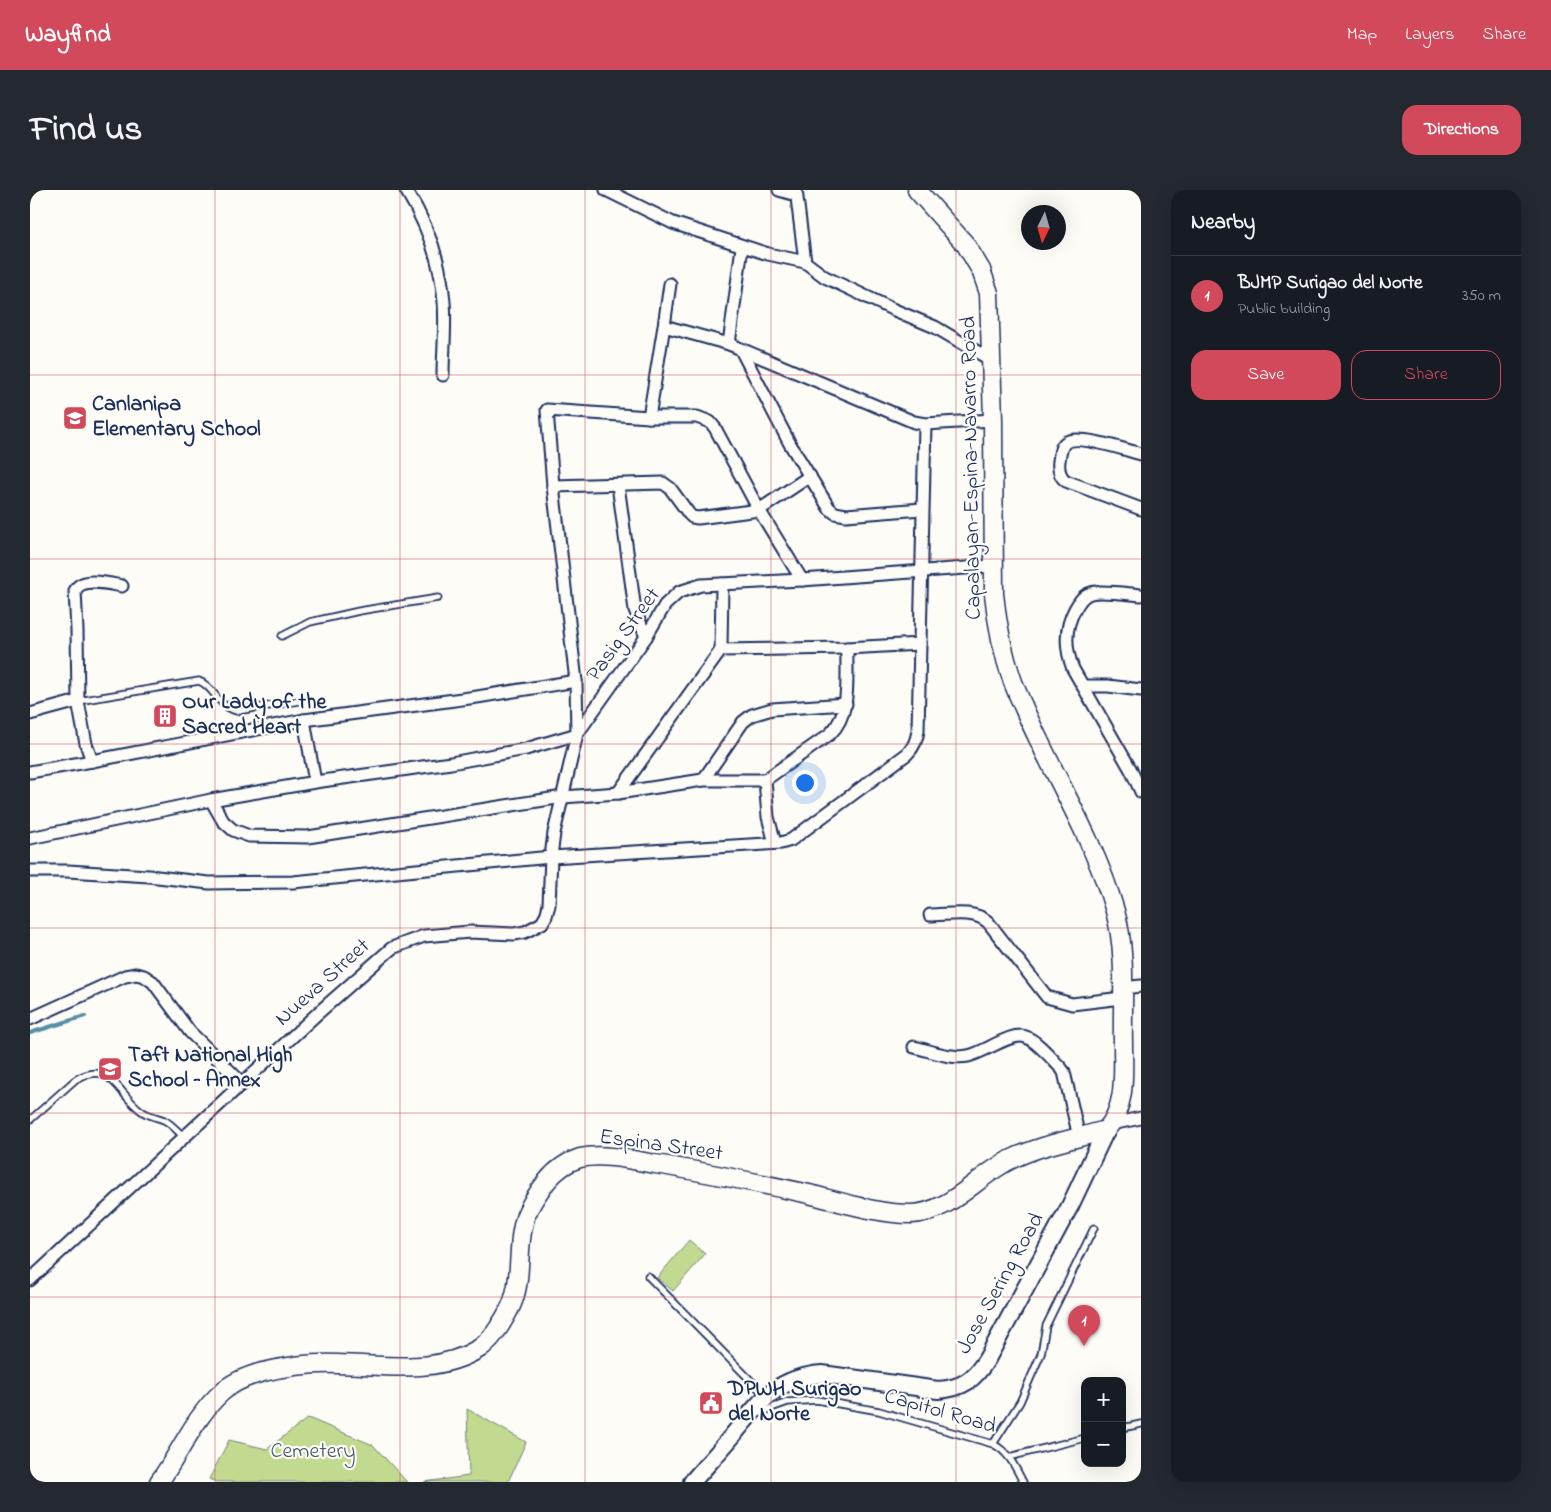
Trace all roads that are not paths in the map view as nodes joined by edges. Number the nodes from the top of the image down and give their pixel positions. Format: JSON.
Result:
{"nodes":[{"id":1,"x":406,"y":190,"type":"edge"},
{"id":2,"x":606,"y":190,"type":"edge"},
{"id":3,"x":779,"y":190,"type":"edge"},
{"id":4,"x":917,"y":190,"type":"edge"},
{"id":5,"x":796,"y":193,"type":"edge"},
{"id":6,"x":742,"y":247,"type":"junction"},
{"id":7,"x":805,"y":262,"type":"junction"},
{"id":8,"x":670,"y":284,"type":"dead end"},
{"id":9,"x":664,"y":326,"type":"junction"},
{"id":10,"x":729,"y":344,"type":"junction"},
{"id":11,"x":741,"y":350,"type":"junction"},
{"id":12,"x":991,"y":360,"type":"junction"},
{"id":13,"x":443,"y":375,"type":"dead end"},
{"id":14,"x":649,"y":417,"type":"junction"},
{"id":15,"x":993,"y":420,"type":"junction"},
{"id":16,"x":925,"y":424,"type":"junction"},
{"id":17,"x":1141,"y":454,"type":"edge"},
{"id":18,"x":810,"y":476,"type":"junction"},
{"id":19,"x":618,"y":485,"type":"junction"},
{"id":20,"x":553,"y":486,"type":"junction"},
{"id":21,"x":922,"y":509,"type":"junction"},
{"id":22,"x":1141,"y":509,"type":"edge"},
{"id":23,"x":759,"y":510,"type":"junction"},
{"id":24,"x":993,"y":566,"type":"junction"},
{"id":25,"x":921,"y":571,"type":"junction"},
{"id":26,"x":802,"y":580,"type":"junction"},
{"id":27,"x":722,"y":584,"type":"junction"},
{"id":28,"x":122,"y":586,"type":"dead end"},
{"id":29,"x":1141,"y":595,"type":"edge"},
{"id":30,"x":438,"y":598,"type":"dead end"},
{"id":31,"x":282,"y":636,"type":"dead end"},
{"id":32,"x":646,"y":637,"type":"junction"},
{"id":33,"x":920,"y":644,"type":"junction"},
{"id":34,"x":847,"y":648,"type":"junction"},
{"id":35,"x":720,"y":650,"type":"junction"},
{"id":36,"x":576,"y":681,"type":"junction"},
{"id":37,"x":1084,"y":686,"type":"junction"},
{"id":38,"x":1141,"y":690,"type":"edge"},
{"id":39,"x":78,"y":700,"type":"junction"},
{"id":40,"x":299,"y":701,"type":"dead end"},
{"id":41,"x":846,"y":704,"type":"junction"},
{"id":42,"x":30,"y":714,"type":"edge"},
{"id":43,"x":304,"y":720,"type":"junction"},
{"id":44,"x":577,"y":734,"type":"junction"},
{"id":45,"x":92,"y":761,"type":"junction"},
{"id":46,"x":30,"y":772,"type":"edge"},
{"id":47,"x":703,"y":780,"type":"junction"},
{"id":48,"x":765,"y":780,"type":"junction"},
{"id":49,"x":315,"y":782,"type":"junction"},
{"id":50,"x":618,"y":792,"type":"junction"},
{"id":51,"x":1141,"y":792,"type":"edge"},
{"id":52,"x":562,"y":797,"type":"junction"},
{"id":53,"x":211,"y":800,"type":"junction"},
{"id":54,"x":30,"y":838,"type":"edge"},
{"id":55,"x":774,"y":843,"type":"junction"},
{"id":56,"x":551,"y":857,"type":"junction"},
{"id":57,"x":30,"y":871,"type":"edge"},
{"id":58,"x":546,"y":916,"type":"joint"},
{"id":59,"x":930,"y":916,"type":"dead end"},
{"id":60,"x":1141,"y":986,"type":"edge"},
{"id":61,"x":1122,"y":993,"type":"junction"},
{"id":62,"x":30,"y":1019,"type":"edge"},
{"id":63,"x":914,"y":1047,"type":"dead end"},
{"id":64,"x":243,"y":1084,"type":"junction"},
{"id":65,"x":1141,"y":1118,"type":"edge"},
{"id":66,"x":30,"y":1120,"type":"edge"},
{"id":67,"x":1108,"y":1127,"type":"junction"},
{"id":68,"x":1079,"y":1137,"type":"junction"},
{"id":69,"x":185,"y":1138,"type":"junction"},
{"id":70,"x":1094,"y":1228,"type":"dead end"},
{"id":71,"x":648,"y":1276,"type":"dead end"},
{"id":72,"x":30,"y":1280,"type":"edge"},
{"id":73,"x":766,"y":1396,"type":"junction"},
{"id":74,"x":743,"y":1422,"type":"junction"},
{"id":75,"x":1141,"y":1424,"type":"edge"},
{"id":76,"x":1126,"y":1427,"type":"edge"},
{"id":77,"x":1081,"y":1439,"type":"edge"},
{"id":78,"x":994,"y":1444,"type":"junction"},
{"id":79,"x":1009,"y":1456,"type":"junction"},
{"id":80,"x":159,"y":1482,"type":"edge"},
{"id":81,"x":692,"y":1482,"type":"edge"},
{"id":82,"x":1022,"y":1482,"type":"edge"}],
"edges":[{"from":1,"to":13,"type":"street"},
{"from":2,"to":6,"type":"street"},
{"from":3,"to":5,"type":"street"},
{"from":4,"to":12,"type":"main road","name":"Capalayan-Espina-Navarro Road"},
{"from":5,"to":7,"type":"street"},
{"from":6,"to":7,"type":"street"},
{"from":6,"to":10,"type":"street"},
{"from":7,"to":12,"type":"street"},
{"from":8,"to":9,"type":"street"},
{"from":9,"to":10,"type":"street"},
{"from":9,"to":14,"type":"street"},
{"from":10,"to":11,"type":"street"},
{"from":11,"to":16,"type":"street"},
{"from":11,"to":18,"type":"street"},
{"from":12,"to":15,"type":"main road","name":"Capalayan-Espina-Navarro Road"},
{"from":14,"to":20,"type":"street"},
{"from":14,"to":23,"type":"street"},
{"from":15,"to":16,"type":"street"},
{"from":15,"to":24,"type":"main road","name":"Capalayan-Espina-Navarro Road"},
{"from":16,"to":21,"type":"street"},
{"from":17,"to":22,"type":"street"},
{"from":18,"to":21,"type":"street"},
{"from":18,"to":23,"type":"street"},
{"from":19,"to":20,"type":"street"},
{"from":19,"to":23,"type":"street"},
{"from":19,"to":32,"type":"street"},
{"from":20,"to":36,"type":"street"},
{"from":21,"to":25,"type":"street"},
{"from":23,"to":26,"type":"street"},
{"from":24,"to":25,"type":"street","name":"Pasig Street"},
{"from":24,"to":61,"type":"main road","name":"Capalayan-Espina-Navarro Road"},
{"from":25,"to":26,"type":"street","name":"Pasig Street"},
{"from":25,"to":33,"type":"street"},
{"from":26,"to":27,"type":"street","name":"Pasig Street"},
{"from":27,"to":32,"type":"street","name":"Pasig Street"},
{"from":27,"to":35,"type":"street"},
{"from":28,"to":39,"type":"street"},
{"from":29,"to":37,"type":"street"},
{"from":30,"to":31,"type":"lane"},
{"from":32,"to":44,"type":"street","name":"Pasig Street"},
{"from":33,"to":34,"type":"street"},
{"from":33,"to":55,"type":"street"},
{"from":34,"to":35,"type":"street"},
{"from":34,"to":41,"type":"street"},
{"from":35,"to":50,"type":"street"},
{"from":36,"to":43,"type":"street"},
{"from":36,"to":44,"type":"street"},
{"from":37,"to":38,"type":"street"},
{"from":37,"to":51,"type":"street"},
{"from":39,"to":40,"type":"lane"},
{"from":39,"to":42,"type":"street"},
{"from":39,"to":45,"type":"street"},
{"from":41,"to":47,"type":"street"},
{"from":41,"to":48,"type":"street"},
{"from":43,"to":45,"type":"street"},
{"from":43,"to":49,"type":"street"},
{"from":44,"to":49,"type":"street"},
{"from":44,"to":52,"type":"street","name":"Pasig Street"},
{"from":45,"to":46,"type":"street"},
{"from":47,"to":48,"type":"street"},
{"from":47,"to":50,"type":"street"},
{"from":48,"to":55,"type":"street"},
{"from":49,"to":53,"type":"street"},
{"from":50,"to":52,"type":"street"},
{"from":52,"to":53,"type":"street"},
{"from":52,"to":56,"type":"street","name":"Pasig Street"},
{"from":53,"to":54,"type":"street"},
{"from":55,"to":56,"type":"street"},
{"from":56,"to":57,"type":"street"},
{"from":56,"to":58,"type":"street","name":"Pasig Street"},
{"from":58,"to":64,"type":"street","name":"Nueva Street"},
{"from":59,"to":61,"type":"street"},
{"from":60,"to":61,"type":"street"},
{"from":61,"to":67,"type":"main road","name":"Capalayan-Espina-Navarro Road"},
{"from":62,"to":64,"type":"street"},
{"from":63,"to":68,"type":"street"},
{"from":64,"to":69,"type":"street","name":"Nueva Street"},
{"from":65,"to":67,"type":"street"},
{"from":66,"to":69,"type":"lane"},
{"from":67,"to":68,"type":"main road","name":"Espina Street"},
{"from":67,"to":73,"type":"main road","name":"Jose Sering Road"},
{"from":68,"to":80,"type":"main road","name":"Espina Street"},
{"from":69,"to":72,"type":"street","name":"Nueva Street"},
{"from":70,"to":78,"type":"lane"},
{"from":71,"to":73,"type":"lane"},
{"from":73,"to":74,"type":"main road","name":"Jose Sering Road"},
{"from":74,"to":78,"type":"lane","name":"Capitol Road"},
{"from":74,"to":81,"type":"main road","name":"Jose Sering Road"},
{"from":75,"to":76,"type":"lane"},
{"from":77,"to":79,"type":"lane"},
{"from":78,"to":79,"type":"lane","name":"Capitol Road"},
{"from":79,"to":82,"type":"lane","name":"Capitol Road"}]}
